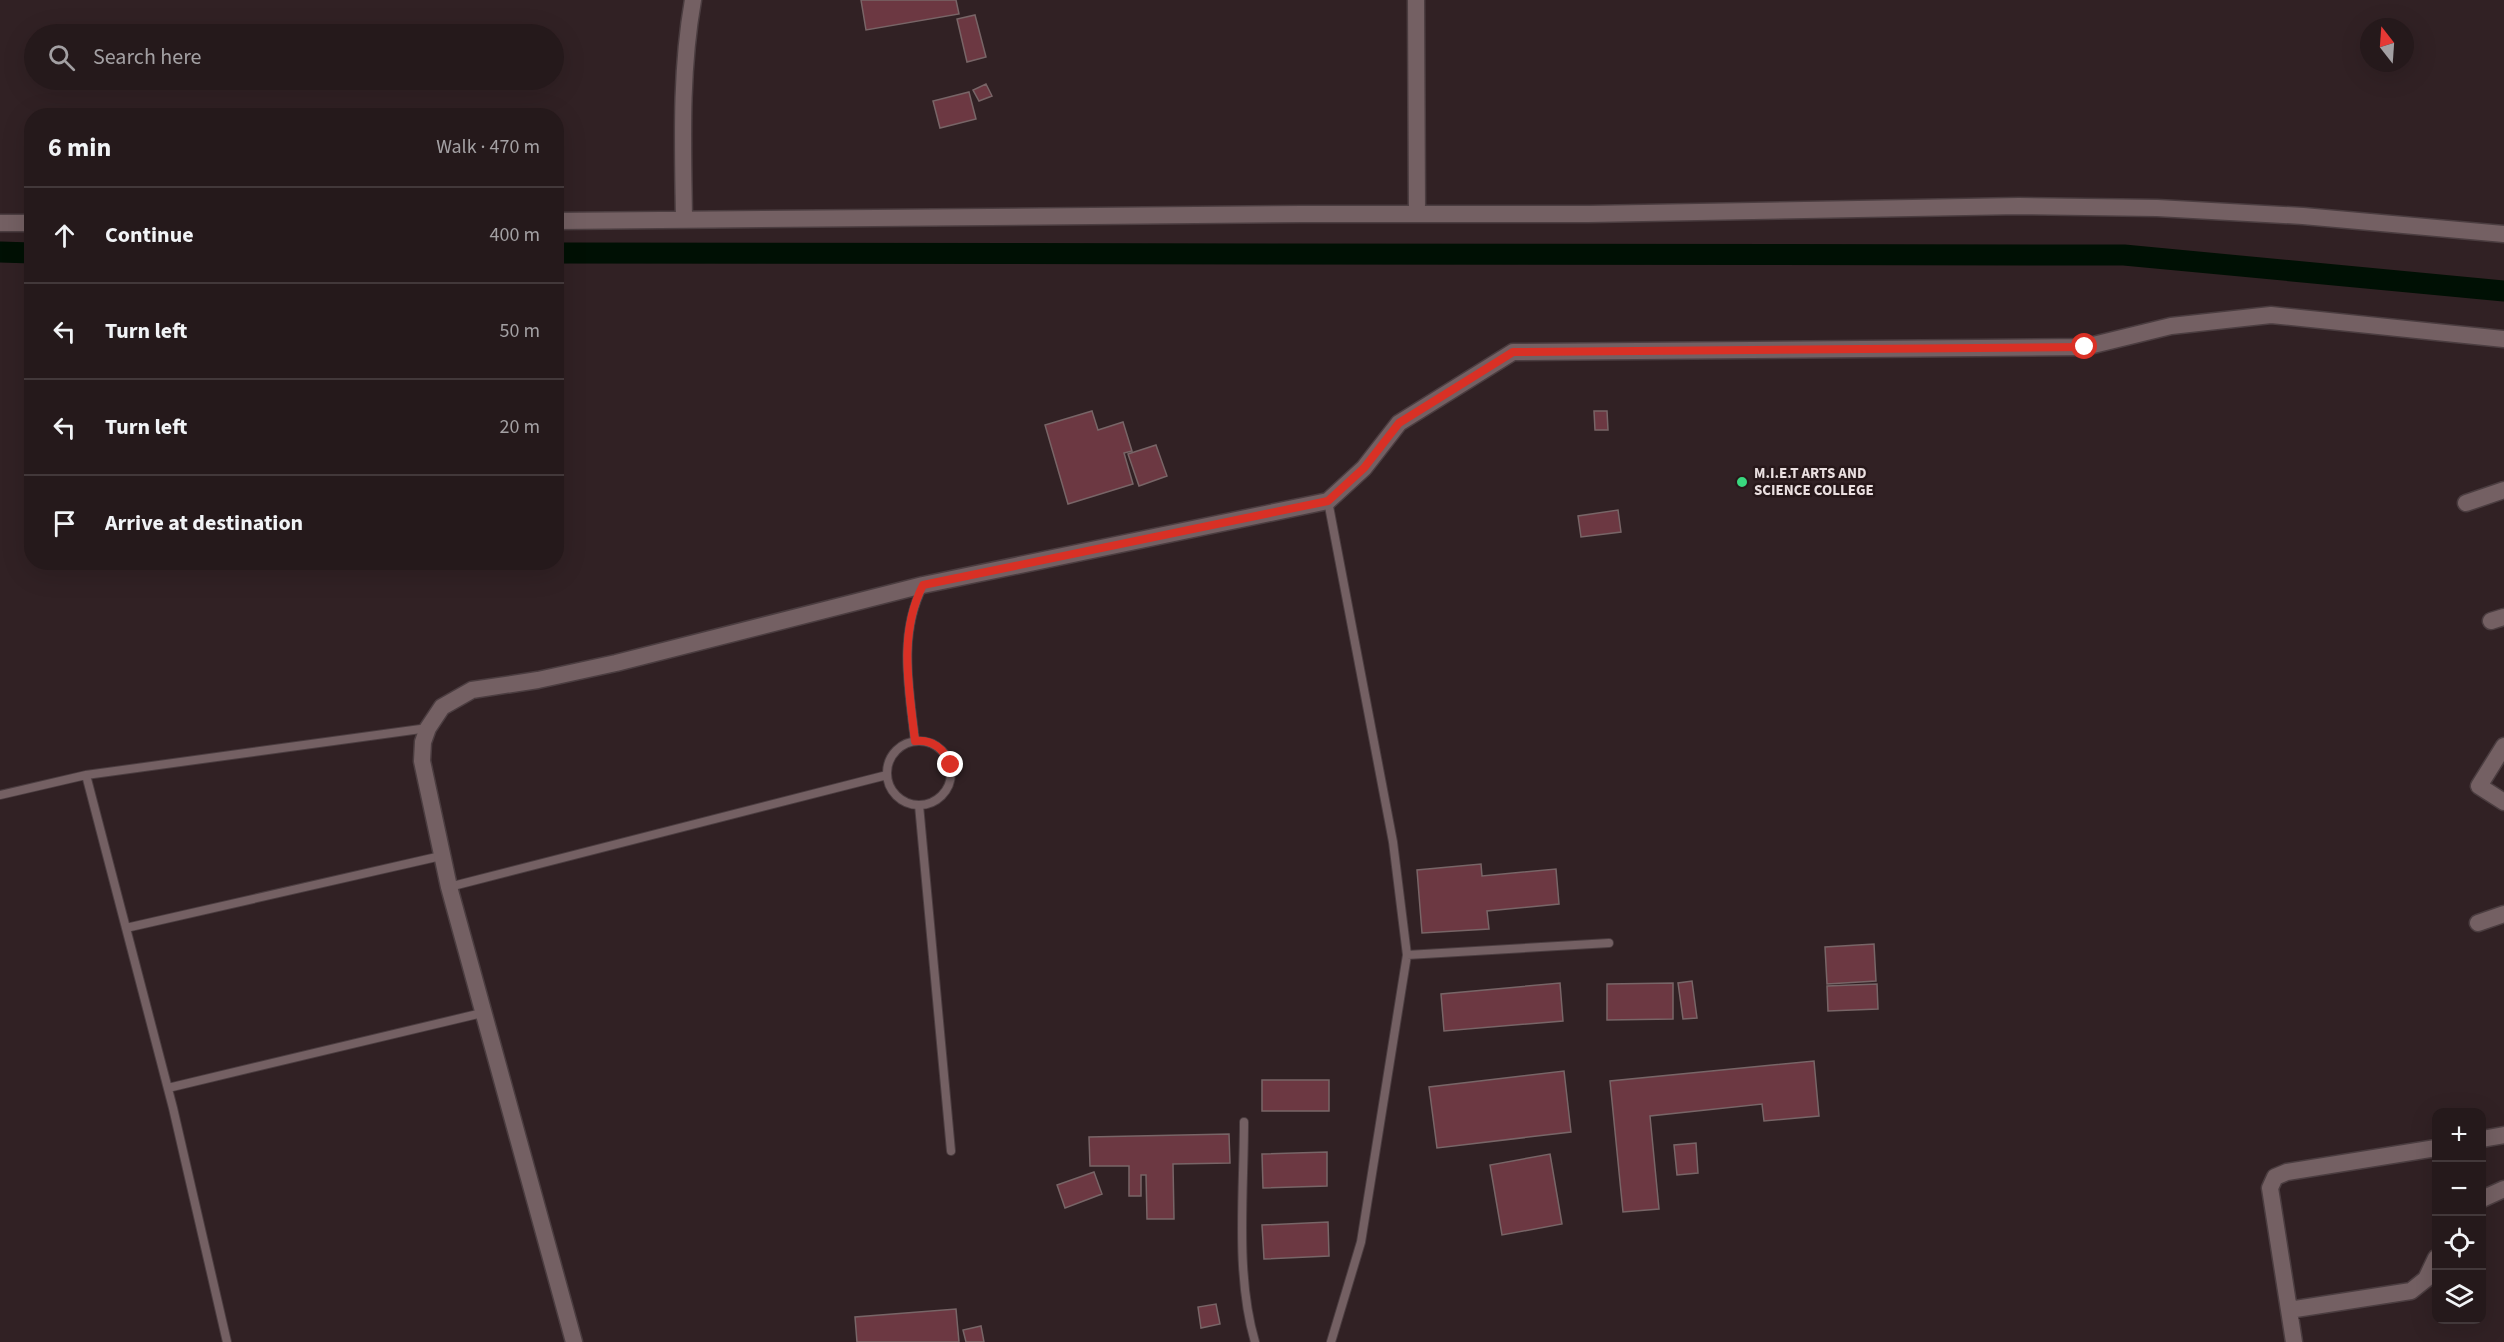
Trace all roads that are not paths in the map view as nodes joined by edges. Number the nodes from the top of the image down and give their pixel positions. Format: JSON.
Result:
{"nodes":[{"id":1,"x":693,"y":0,"type":"edge"},
{"id":2,"x":1416,"y":0,"type":"edge"},
{"id":3,"x":1417,"y":214,"type":"junction"},
{"id":4,"x":684,"y":220,"type":"junction"},
{"id":5,"x":564,"y":221,"type":"edge"},
{"id":6,"x":24,"y":223,"type":"edge"},
{"id":7,"x":0,"y":224,"type":"edge"},
{"id":8,"x":2504,"y":234,"type":"edge"},
{"id":9,"x":2504,"y":339,"type":"edge"},
{"id":10,"x":2504,"y":490,"type":"edge"},
{"id":11,"x":1328,"y":501,"type":"junction"},
{"id":12,"x":2466,"y":503,"type":"dead end"},
{"id":13,"x":923,"y":585,"type":"junction"},
{"id":14,"x":428,"y":728,"type":"junction"},
{"id":15,"x":915,"y":741,"type":"junction"},
{"id":16,"x":2504,"y":746,"type":"edge"},
{"id":17,"x":86,"y":775,"type":"junction"},
{"id":18,"x":887,"y":775,"type":"junction"},
{"id":19,"x":0,"y":795,"type":"edge"},
{"id":20,"x":2504,"y":802,"type":"edge"},
{"id":21,"x":919,"y":805,"type":"junction"},
{"id":22,"x":441,"y":856,"type":"junction"},
{"id":23,"x":449,"y":887,"type":"junction"},
{"id":24,"x":2504,"y":914,"type":"edge"},
{"id":25,"x":2478,"y":923,"type":"dead end"},
{"id":26,"x":126,"y":927,"type":"junction"},
{"id":27,"x":1609,"y":943,"type":"dead end"},
{"id":28,"x":1407,"y":956,"type":"junction"},
{"id":29,"x":482,"y":1013,"type":"junction"},
{"id":30,"x":168,"y":1088,"type":"junction"},
{"id":31,"x":1244,"y":1122,"type":"dead end"},
{"id":32,"x":2504,"y":1135,"type":"edge"},
{"id":33,"x":2486,"y":1138,"type":"edge"},
{"id":34,"x":2432,"y":1149,"type":"edge"},
{"id":35,"x":951,"y":1151,"type":"dead end"},
{"id":36,"x":2504,"y":1189,"type":"edge"},
{"id":37,"x":2486,"y":1197,"type":"edge"},
{"id":38,"x":2432,"y":1266,"type":"edge"},
{"id":39,"x":2289,"y":1310,"type":"junction"},
{"id":40,"x":227,"y":1342,"type":"edge"},
{"id":41,"x":574,"y":1342,"type":"edge"},
{"id":42,"x":1255,"y":1342,"type":"edge"},
{"id":43,"x":1331,"y":1342,"type":"edge"},
{"id":44,"x":2294,"y":1342,"type":"edge"}],
"edges":[{"from":1,"to":4,"type":"street"},
{"from":2,"to":3,"type":"street"},
{"from":3,"to":4,"type":"street"},
{"from":3,"to":8,"type":"street"},
{"from":4,"to":5,"type":"street"},
{"from":6,"to":7,"type":"street"},
{"from":9,"to":11,"type":"street"},
{"from":10,"to":12,"type":"street"},
{"from":11,"to":13,"type":"street"},
{"from":11,"to":28,"type":"lane"},
{"from":13,"to":14,"type":"street"},
{"from":13,"to":15,"type":"lane"},
{"from":14,"to":17,"type":"lane"},
{"from":14,"to":22,"type":"street"},
{"from":15,"to":18,"type":"lane"},
{"from":15,"to":21,"type":"lane"},
{"from":16,"to":20,"type":"street"},
{"from":17,"to":19,"type":"lane"},
{"from":17,"to":26,"type":"lane"},
{"from":18,"to":21,"type":"lane"},
{"from":18,"to":23,"type":"lane"},
{"from":21,"to":35,"type":"lane"},
{"from":22,"to":23,"type":"street"},
{"from":22,"to":26,"type":"lane"},
{"from":23,"to":29,"type":"street"},
{"from":24,"to":25,"type":"street"},
{"from":26,"to":30,"type":"lane"},
{"from":27,"to":28,"type":"lane"},
{"from":28,"to":43,"type":"lane"},
{"from":29,"to":30,"type":"lane"},
{"from":29,"to":41,"type":"street"},
{"from":30,"to":40,"type":"lane"},
{"from":31,"to":42,"type":"lane"},
{"from":32,"to":33,"type":"street"},
{"from":34,"to":39,"type":"street"},
{"from":36,"to":37,"type":"street"},
{"from":38,"to":39,"type":"street"},
{"from":39,"to":44,"type":"street"}]}
